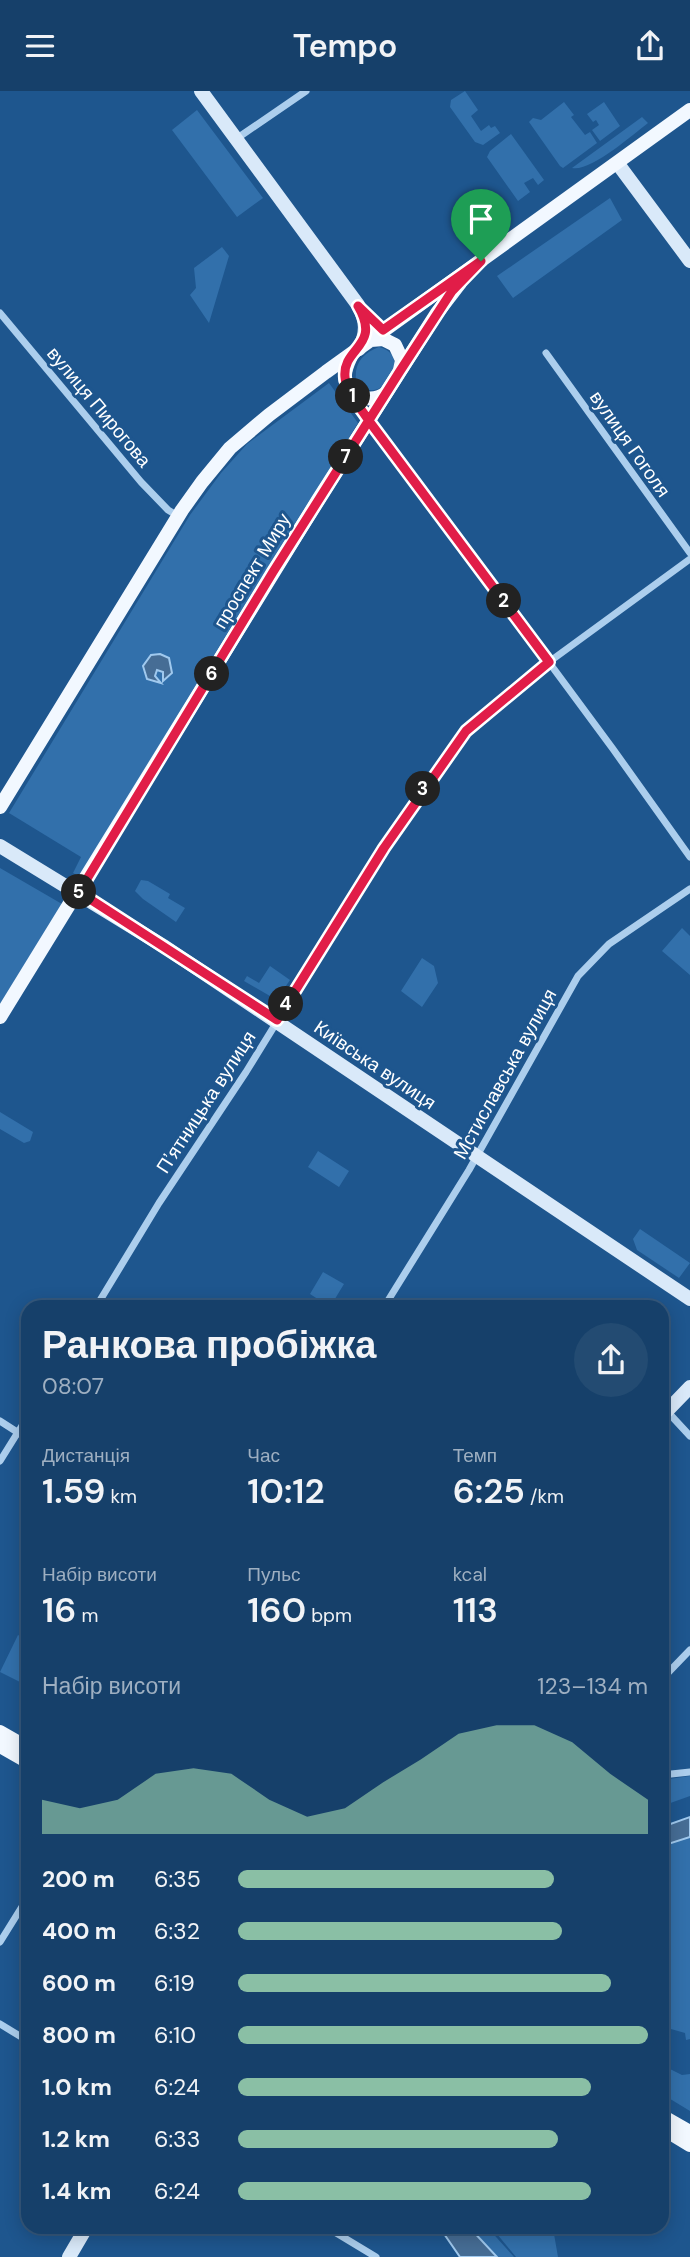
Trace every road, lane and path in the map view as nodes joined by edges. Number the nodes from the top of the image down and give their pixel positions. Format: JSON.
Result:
{"nodes":[{"id":1,"x":201,"y":91,"type":"edge"},
{"id":2,"x":306,"y":91,"type":"edge"},
{"id":3,"x":690,"y":110,"type":"edge"},
{"id":4,"x":236,"y":139,"type":"junction"},
{"id":5,"x":618,"y":164,"type":"junction"},
{"id":6,"x":481,"y":261,"type":"junction"},
{"id":7,"x":690,"y":261,"type":"edge"},
{"id":8,"x":358,"y":306,"type":"junction"},
{"id":9,"x":0,"y":313,"type":"edge"},
{"id":10,"x":383,"y":330,"type":"junction"},
{"id":11,"x":371,"y":340,"type":"junction"},
{"id":12,"x":396,"y":345,"type":"junction"},
{"id":13,"x":355,"y":352,"type":"junction"},
{"id":14,"x":546,"y":353,"type":"dead end"},
{"id":15,"x":400,"y":371,"type":"junction"},
{"id":16,"x":349,"y":389,"type":"junction"},
{"id":17,"x":386,"y":393,"type":"junction"},
{"id":18,"x":369,"y":421,"type":"junction"},
{"id":19,"x":178,"y":516,"type":"junction"},
{"id":20,"x":690,"y":553,"type":"edge"},
{"id":21,"x":690,"y":559,"type":"edge"},
{"id":22,"x":549,"y":662,"type":"junction"},
{"id":23,"x":0,"y":807,"type":"edge"},
{"id":24,"x":0,"y":846,"type":"edge"},
{"id":25,"x":690,"y":857,"type":"edge"},
{"id":26,"x":690,"y":889,"type":"edge"},
{"id":27,"x":79,"y":892,"type":"junction"},
{"id":28,"x":0,"y":1017,"type":"edge"},
{"id":29,"x":277,"y":1020,"type":"junction"},
{"id":30,"x":477,"y":1157,"type":"junction"},
{"id":31,"x":690,"y":1299,"type":"edge"},
{"id":32,"x":100,"y":1300,"type":"edge"},
{"id":33,"x":388,"y":1300,"type":"edge"},
{"id":34,"x":690,"y":1387,"type":"edge"},
{"id":35,"x":669,"y":1406,"type":"edge"},
{"id":36,"x":669,"y":1417,"type":"edge"},
{"id":37,"x":0,"y":1421,"type":"edge"},
{"id":38,"x":21,"y":1427,"type":"edge"},
{"id":39,"x":18,"y":1432,"type":"junction"},
{"id":40,"x":21,"y":1434,"type":"edge"},
{"id":41,"x":690,"y":1436,"type":"edge"},
{"id":42,"x":0,"y":1461,"type":"edge"},
{"id":43,"x":690,"y":1650,"type":"edge"},
{"id":44,"x":669,"y":1672,"type":"edge"},
{"id":45,"x":0,"y":1732,"type":"edge"},
{"id":46,"x":21,"y":1744,"type":"edge"},
{"id":47,"x":0,"y":1746,"type":"edge"},
{"id":48,"x":21,"y":1758,"type":"edge"},
{"id":49,"x":690,"y":1772,"type":"edge"},
{"id":50,"x":669,"y":1774,"type":"edge"},
{"id":51,"x":21,"y":1908,"type":"edge"},
{"id":52,"x":0,"y":1942,"type":"edge"},
{"id":53,"x":0,"y":2024,"type":"edge"},
{"id":54,"x":21,"y":2037,"type":"edge"},
{"id":55,"x":669,"y":2120,"type":"edge"},
{"id":56,"x":669,"y":2132,"type":"edge"},
{"id":57,"x":690,"y":2132,"type":"edge"},
{"id":58,"x":690,"y":2145,"type":"edge"},
{"id":59,"x":82,"y":2234,"type":"edge"},
{"id":60,"x":338,"y":2234,"type":"edge"},
{"id":61,"x":69,"y":2257,"type":"edge"},
{"id":62,"x":376,"y":2257,"type":"edge"}],
"edges":[{"from":1,"to":4,"type":"main road"},
{"from":2,"to":4,"type":"street"},
{"from":3,"to":5,"type":"main road","name":"проспект Миру"},
{"from":4,"to":8,"type":"main road"},
{"from":5,"to":6,"type":"main road","name":"проспект Миру"},
{"from":5,"to":7,"type":"main road"},
{"from":6,"to":10,"type":"main road","name":"проспект Миру"},
{"from":6,"to":15,"type":"main road","name":"проспект Миру"},
{"from":8,"to":10,"type":"main road"},
{"from":8,"to":13,"type":"main road"},
{"from":9,"to":19,"type":"street","name":"вулиця Пирогова"},
{"from":10,"to":11,"type":"main road","name":"проспект Миру"},
{"from":10,"to":12,"type":"main road"},
{"from":11,"to":12,"type":"main road"},
{"from":11,"to":13,"type":"main road","name":"проспект Миру"},
{"from":12,"to":15,"type":"main road"},
{"from":13,"to":16,"type":"main road"},
{"from":13,"to":19,"type":"main road","name":"проспект Миру"},
{"from":14,"to":20,"type":"street","name":"вулиця Гоголя"},
{"from":15,"to":17,"type":"main road","name":"проспект Миру"},
{"from":16,"to":17,"type":"main road"},
{"from":16,"to":18,"type":"street"},
{"from":17,"to":18,"type":"main road","name":"проспект Миру"},
{"from":18,"to":22,"type":"street"},
{"from":18,"to":27,"type":"main road","name":"проспект Миру"},
{"from":19,"to":23,"type":"main road","name":"проспект Миру"},
{"from":21,"to":22,"type":"street","name":"Пʼятницька вулиця"},
{"from":22,"to":25,"type":"street"},
{"from":22,"to":29,"type":"street","name":"Пʼятницька вулиця"},
{"from":24,"to":27,"type":"main road","name":"Київська вулиця"},
{"from":26,"to":30,"type":"street","name":"Мстиславська вулиця"},
{"from":27,"to":28,"type":"main road","name":"проспект Миру"},
{"from":27,"to":29,"type":"main road","name":"Київська вулиця"},
{"from":29,"to":30,"type":"main road","name":"Київська вулиця"},
{"from":29,"to":32,"type":"street","name":"Пʼятницька вулиця"},
{"from":30,"to":31,"type":"main road","name":"Київська вулиця"},
{"from":30,"to":33,"type":"street","name":"Мстиславська вулиця"},
{"from":34,"to":35,"type":"main road"},
{"from":36,"to":41,"type":"street"},
{"from":37,"to":39,"type":"street"},
{"from":38,"to":39,"type":"street"},
{"from":39,"to":40,"type":"street"},
{"from":39,"to":42,"type":"street"},
{"from":43,"to":44,"type":"street"},
{"from":45,"to":46,"type":"main road"},
{"from":47,"to":48,"type":"main road"},
{"from":49,"to":50,"type":"street"},
{"from":51,"to":52,"type":"street"},
{"from":53,"to":54,"type":"street"},
{"from":55,"to":57,"type":"main road"},
{"from":56,"to":58,"type":"main road"},
{"from":59,"to":61,"type":"main road"},
{"from":60,"to":62,"type":"street"}]}
